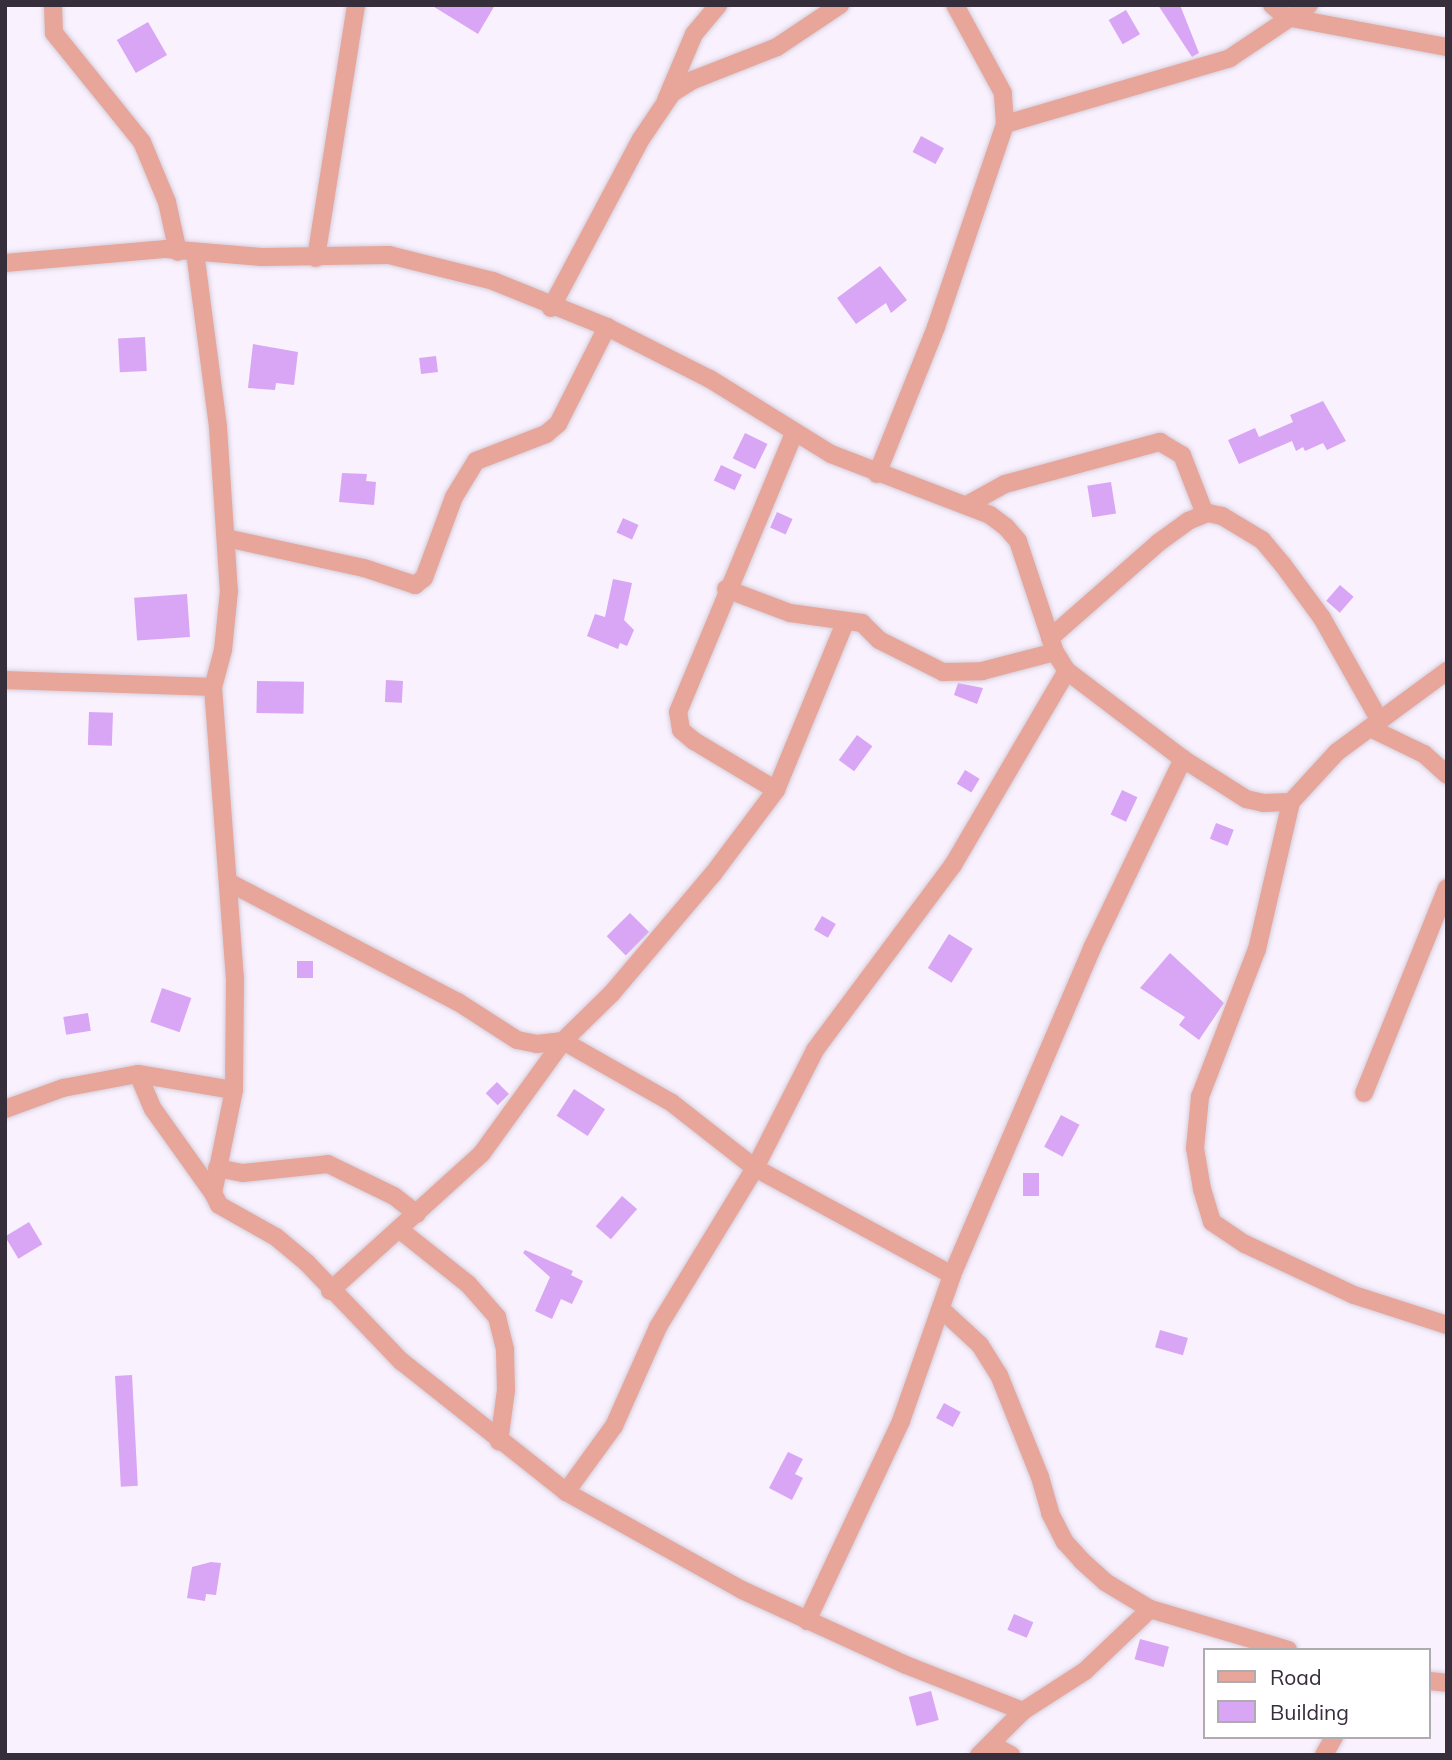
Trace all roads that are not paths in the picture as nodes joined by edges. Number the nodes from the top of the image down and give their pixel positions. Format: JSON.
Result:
{"nodes":[{"id":1,"x":53,"y":5,"type":"edge"},
{"id":2,"x":356,"y":5,"type":"edge"},
{"id":3,"x":718,"y":5,"type":"edge"},
{"id":4,"x":840,"y":5,"type":"edge"},
{"id":5,"x":955,"y":5,"type":"edge"},
{"id":6,"x":1272,"y":5,"type":"edge"},
{"id":7,"x":1309,"y":5,"type":"edge"},
{"id":8,"x":1286,"y":17,"type":"junction"},
{"id":9,"x":1447,"y":47,"type":"edge"},
{"id":10,"x":666,"y":100,"type":"junction"},
{"id":11,"x":1005,"y":124,"type":"junction"},
{"id":12,"x":186,"y":251,"type":"junction"},
{"id":13,"x":316,"y":258,"type":"junction"},
{"id":14,"x":5,"y":263,"type":"edge"},
{"id":15,"x":551,"y":308,"type":"junction"},
{"id":16,"x":607,"y":327,"type":"junction"},
{"id":17,"x":794,"y":433,"type":"junction"},
{"id":18,"x":877,"y":474,"type":"junction"},
{"id":19,"x":967,"y":505,"type":"junction"},
{"id":20,"x":1205,"y":514,"type":"junction"},
{"id":21,"x":226,"y":538,"type":"junction"},
{"id":22,"x":726,"y":589,"type":"junction"},
{"id":23,"x":845,"y":623,"type":"junction"},
{"id":24,"x":1053,"y":645,"type":"junction"},
{"id":25,"x":1067,"y":671,"type":"junction"},
{"id":26,"x":1447,"y":671,"type":"edge"},
{"id":27,"x":5,"y":680,"type":"edge"},
{"id":28,"x":213,"y":687,"type":"junction"},
{"id":29,"x":1375,"y":724,"type":"junction"},
{"id":30,"x":1182,"y":759,"type":"junction"},
{"id":31,"x":1447,"y":775,"type":"edge"},
{"id":32,"x":776,"y":790,"type":"junction"},
{"id":33,"x":1291,"y":802,"type":"junction"},
{"id":34,"x":230,"y":883,"type":"junction"},
{"id":35,"x":1447,"y":888,"type":"edge"},
{"id":36,"x":563,"y":1041,"type":"junction"},
{"id":37,"x":138,"y":1074,"type":"junction"},
{"id":38,"x":234,"y":1090,"type":"junction"},
{"id":39,"x":1364,"y":1093,"type":"dead end"},
{"id":40,"x":5,"y":1109,"type":"edge"},
{"id":41,"x":217,"y":1168,"type":"junction"},
{"id":42,"x":755,"y":1168,"type":"junction"},
{"id":43,"x":213,"y":1193,"type":"junction"},
{"id":44,"x":417,"y":1214,"type":"junction"},
{"id":45,"x":400,"y":1230,"type":"junction"},
{"id":46,"x":953,"y":1275,"type":"junction"},
{"id":47,"x":330,"y":1291,"type":"junction"},
{"id":48,"x":941,"y":1309,"type":"junction"},
{"id":49,"x":1447,"y":1325,"type":"edge"},
{"id":50,"x":499,"y":1442,"type":"junction"},
{"id":51,"x":566,"y":1492,"type":"junction"},
{"id":52,"x":1150,"y":1609,"type":"junction"},
{"id":53,"x":807,"y":1621,"type":"junction"},
{"id":54,"x":1281,"y":1648,"type":"edge"},
{"id":55,"x":1023,"y":1711,"type":"junction"},
{"id":56,"x":1333,"y":1739,"type":"edge"},
{"id":57,"x":985,"y":1749,"type":"edge"},
{"id":58,"x":1011,"y":1755,"type":"edge"},
{"id":59,"x":1324,"y":1755,"type":"edge"}],
"edges":[{"from":1,"to":12,"type":"street"},
{"from":2,"to":13,"type":"street"},
{"from":3,"to":10,"type":"street"},
{"from":4,"to":10,"type":"street"},
{"from":5,"to":11,"type":"street"},
{"from":6,"to":8,"type":"street"},
{"from":7,"to":8,"type":"street"},
{"from":8,"to":9,"type":"street"},
{"from":8,"to":11,"type":"street"},
{"from":10,"to":15,"type":"street"},
{"from":11,"to":18,"type":"street"},
{"from":12,"to":13,"type":"street"},
{"from":12,"to":14,"type":"street"},
{"from":12,"to":21,"type":"street"},
{"from":13,"to":15,"type":"street"},
{"from":15,"to":16,"type":"street"},
{"from":16,"to":17,"type":"street"},
{"from":16,"to":21,"type":"street"},
{"from":17,"to":18,"type":"street"},
{"from":17,"to":22,"type":"street"},
{"from":18,"to":19,"type":"street"},
{"from":19,"to":20,"type":"street"},
{"from":19,"to":24,"type":"street"},
{"from":20,"to":24,"type":"street"},
{"from":20,"to":29,"type":"street"},
{"from":21,"to":28,"type":"street"},
{"from":22,"to":23,"type":"street"},
{"from":22,"to":32,"type":"street"},
{"from":23,"to":24,"type":"street"},
{"from":23,"to":32,"type":"street"},
{"from":24,"to":25,"type":"street"},
{"from":25,"to":30,"type":"street"},
{"from":25,"to":42,"type":"street"},
{"from":26,"to":29,"type":"street"},
{"from":27,"to":28,"type":"street"},
{"from":28,"to":34,"type":"street"},
{"from":29,"to":31,"type":"street"},
{"from":29,"to":33,"type":"street"},
{"from":30,"to":33,"type":"street"},
{"from":30,"to":46,"type":"street"},
{"from":32,"to":36,"type":"street"},
{"from":33,"to":49,"type":"street"},
{"from":34,"to":36,"type":"street"},
{"from":34,"to":38,"type":"street"},
{"from":35,"to":39,"type":"street"},
{"from":36,"to":42,"type":"street"},
{"from":36,"to":44,"type":"street"},
{"from":37,"to":38,"type":"street"},
{"from":37,"to":40,"type":"street"},
{"from":37,"to":43,"type":"street"},
{"from":38,"to":41,"type":"street"},
{"from":41,"to":43,"type":"street"},
{"from":41,"to":44,"type":"street"},
{"from":42,"to":46,"type":"street"},
{"from":42,"to":51,"type":"street"},
{"from":43,"to":47,"type":"street"},
{"from":44,"to":45,"type":"street"},
{"from":45,"to":47,"type":"street"},
{"from":45,"to":50,"type":"street"},
{"from":46,"to":48,"type":"street"},
{"from":47,"to":50,"type":"street"},
{"from":48,"to":52,"type":"street"},
{"from":48,"to":53,"type":"street"},
{"from":50,"to":51,"type":"street"},
{"from":51,"to":53,"type":"street"},
{"from":52,"to":54,"type":"street"},
{"from":52,"to":55,"type":"street"},
{"from":53,"to":55,"type":"street"},
{"from":55,"to":57,"type":"street"},
{"from":56,"to":59,"type":"street"},
{"from":57,"to":58,"type":"street"}]}
